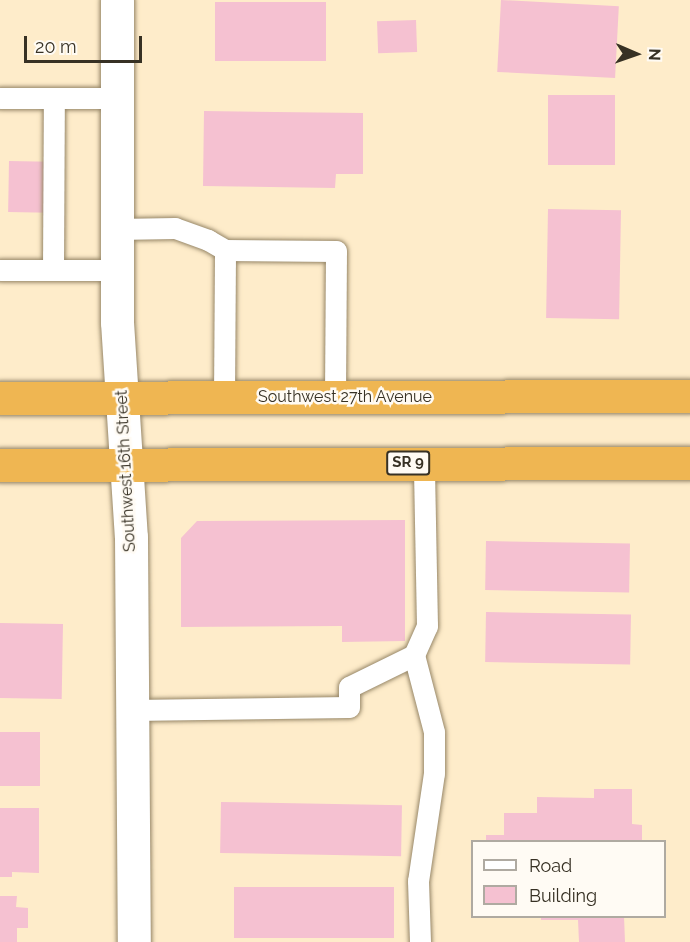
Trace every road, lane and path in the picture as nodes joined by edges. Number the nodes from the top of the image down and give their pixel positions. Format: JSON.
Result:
{"nodes":[{"id":1,"x":117,"y":0,"type":"edge"},
{"id":2,"x":116,"y":98,"type":"junction"},
{"id":3,"x":0,"y":99,"type":"edge"},
{"id":4,"x":54,"y":99,"type":"junction"},
{"id":5,"x":116,"y":229,"type":"junction"},
{"id":6,"x":225,"y":250,"type":"junction"},
{"id":7,"x":0,"y":270,"type":"edge"},
{"id":8,"x":53,"y":270,"type":"junction"},
{"id":9,"x":116,"y":270,"type":"junction"},
{"id":10,"x":335,"y":396,"type":"junction"},
{"id":11,"x":690,"y":396,"type":"edge"},
{"id":12,"x":224,"y":397,"type":"junction"},
{"id":13,"x":0,"y":398,"type":"edge"},
{"id":14,"x":122,"y":398,"type":"junction"},
{"id":15,"x":424,"y":463,"type":"junction"},
{"id":16,"x":690,"y":463,"type":"edge"},
{"id":17,"x":0,"y":465,"type":"edge"},
{"id":18,"x":127,"y":465,"type":"junction"},
{"id":19,"x":414,"y":655,"type":"junction"},
{"id":20,"x":132,"y":710,"type":"junction"},
{"id":21,"x":134,"y":942,"type":"edge"},
{"id":22,"x":420,"y":942,"type":"edge"}],
"edges":[{"from":1,"to":2,"type":"street","name":"Southwest 16th Street"},
{"from":2,"to":4,"type":"lane"},
{"from":2,"to":5,"type":"street","name":"Southwest 16th Street"},
{"from":3,"to":4,"type":"lane"},
{"from":4,"to":8,"type":"lane"},
{"from":5,"to":6,"type":"lane"},
{"from":5,"to":9,"type":"street","name":"Southwest 16th Street"},
{"from":6,"to":10,"type":"lane"},
{"from":6,"to":12,"type":"lane"},
{"from":7,"to":8,"type":"lane"},
{"from":8,"to":9,"type":"lane"},
{"from":9,"to":14,"type":"street","name":"Southwest 16th Street"},
{"from":10,"to":11,"type":"highway","name":"Southwest 27th Avenue"},
{"from":10,"to":12,"type":"highway","name":"Southwest 27th Avenue"},
{"from":12,"to":14,"type":"highway","name":"Southwest 27th Avenue"},
{"from":13,"to":14,"type":"highway","name":"Southwest 27th Avenue"},
{"from":14,"to":18,"type":"street","name":"Southwest 16th Street"},
{"from":15,"to":16,"type":"highway","number":"SR 9"},
{"from":15,"to":18,"type":"highway","number":"SR 9"},
{"from":15,"to":19,"type":"lane"},
{"from":17,"to":18,"type":"highway","number":"SR 9"},
{"from":18,"to":20,"type":"street","name":"Southwest 16th Street"},
{"from":19,"to":20,"type":"lane"},
{"from":19,"to":22,"type":"lane"},
{"from":20,"to":21,"type":"street","name":"Southwest 16th Street"}]}
